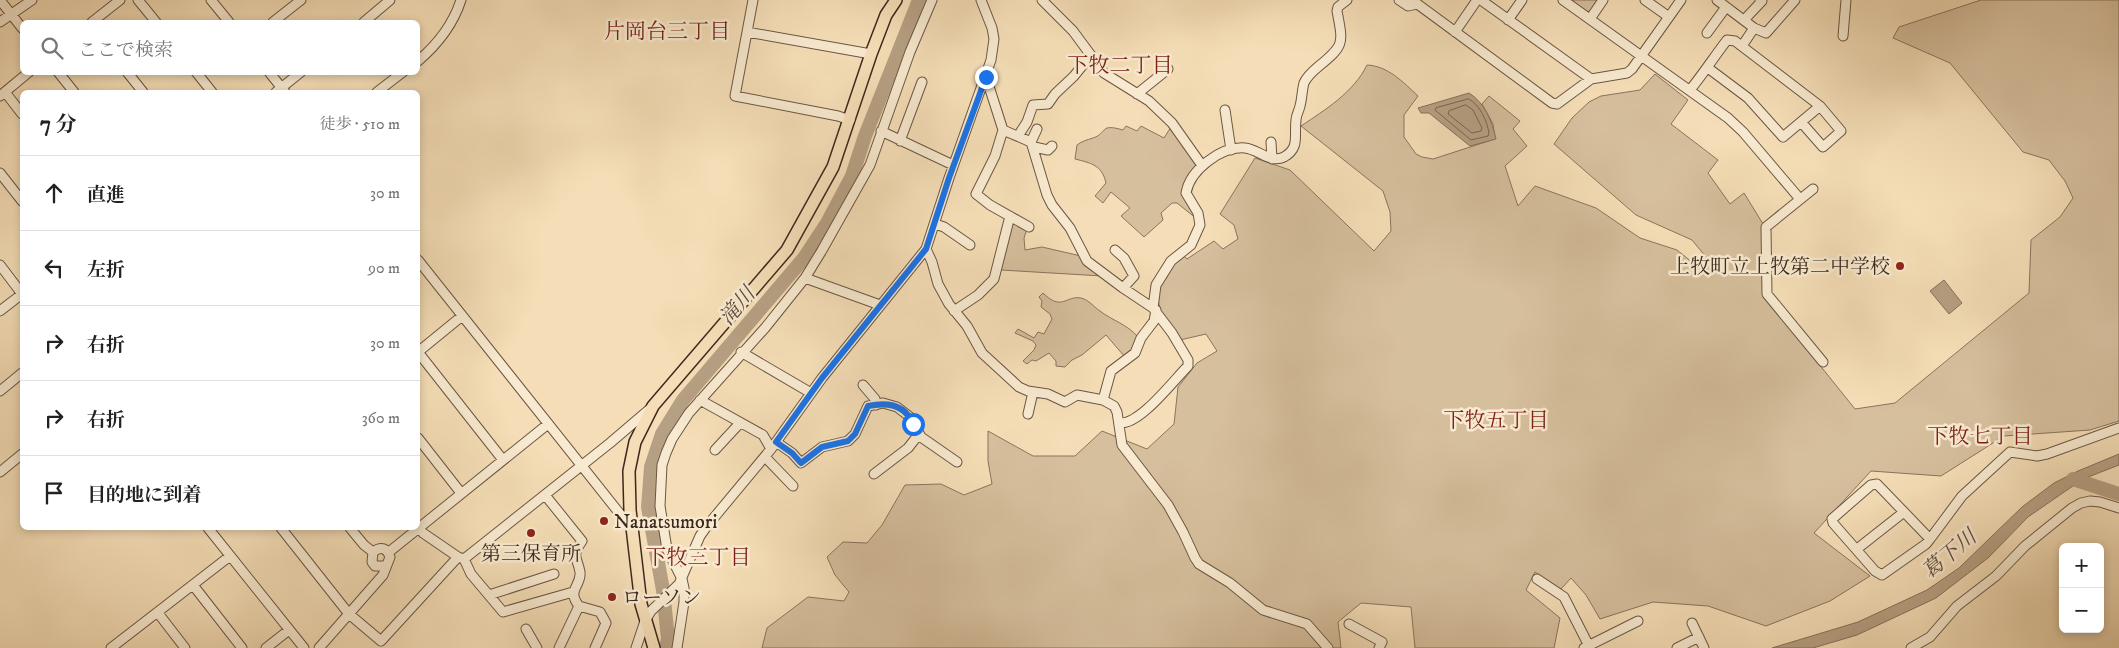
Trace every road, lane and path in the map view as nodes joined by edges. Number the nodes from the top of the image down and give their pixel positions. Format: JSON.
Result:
{"nodes":[{"id":1,"x":0,"y":0,"type":"edge"},
{"id":2,"x":32,"y":0,"type":"edge"},
{"id":3,"x":120,"y":0,"type":"edge"},
{"id":4,"x":138,"y":0,"type":"edge"},
{"id":5,"x":211,"y":0,"type":"edge"},
{"id":6,"x":301,"y":0,"type":"edge"},
{"id":7,"x":390,"y":0,"type":"edge"},
{"id":8,"x":461,"y":0,"type":"edge"},
{"id":9,"x":753,"y":0,"type":"edge"},
{"id":10,"x":896,"y":0,"type":"edge"},
{"id":11,"x":932,"y":0,"type":"edge"},
{"id":12,"x":981,"y":0,"type":"edge"},
{"id":13,"x":1042,"y":0,"type":"edge"},
{"id":14,"x":1347,"y":0,"type":"edge"},
{"id":15,"x":1399,"y":0,"type":"edge"},
{"id":16,"x":1477,"y":0,"type":"edge"},
{"id":17,"x":1481,"y":0,"type":"edge"},
{"id":18,"x":1522,"y":0,"type":"edge"},
{"id":19,"x":1563,"y":0,"type":"edge"},
{"id":20,"x":1603,"y":0,"type":"edge"},
{"id":21,"x":1645,"y":0,"type":"edge"},
{"id":22,"x":1681,"y":0,"type":"edge"},
{"id":23,"x":1717,"y":0,"type":"edge"},
{"id":24,"x":1760,"y":0,"type":"edge"},
{"id":25,"x":1795,"y":0,"type":"edge"},
{"id":26,"x":1846,"y":0,"type":"edge"},
{"id":27,"x":1414,"y":2,"type":"edge"},
{"id":28,"x":291,"y":4,"type":"edge"},
{"id":29,"x":1726,"y":7,"type":"junction"},
{"id":30,"x":11,"y":14,"type":"junction"},
{"id":31,"x":1669,"y":17,"type":"junction"},
{"id":32,"x":1590,"y":19,"type":"junction"},
{"id":33,"x":95,"y":20,"type":"edge"},
{"id":34,"x":154,"y":20,"type":"edge"},
{"id":35,"x":227,"y":20,"type":"edge"},
{"id":36,"x":275,"y":20,"type":"edge"},
{"id":37,"x":366,"y":20,"type":"edge"},
{"id":38,"x":1508,"y":20,"type":"junction"},
{"id":39,"x":1744,"y":20,"type":"junction"},
{"id":40,"x":0,"y":22,"type":"edge"},
{"id":41,"x":20,"y":25,"type":"edge"},
{"id":42,"x":1754,"y":28,"type":"junction"},
{"id":43,"x":748,"y":32,"type":"junction"},
{"id":44,"x":1455,"y":32,"type":"junction"},
{"id":45,"x":1707,"y":33,"type":"dead end"},
{"id":46,"x":1843,"y":36,"type":"dead end"},
{"id":47,"x":1742,"y":46,"type":"junction"},
{"id":48,"x":871,"y":54,"type":"junction"},
{"id":49,"x":1091,"y":55,"type":"junction"},
{"id":50,"x":1642,"y":56,"type":"junction"},
{"id":51,"x":420,"y":59,"type":"edge"},
{"id":52,"x":1708,"y":68,"type":"junction"},
{"id":53,"x":1168,"y":69,"type":"dead end"},
{"id":54,"x":25,"y":75,"type":"edge"},
{"id":55,"x":60,"y":75,"type":"edge"},
{"id":56,"x":129,"y":75,"type":"edge"},
{"id":57,"x":198,"y":75,"type":"edge"},
{"id":58,"x":271,"y":75,"type":"edge"},
{"id":59,"x":298,"y":75,"type":"edge"},
{"id":60,"x":399,"y":75,"type":"edge"},
{"id":61,"x":986,"y":77,"type":"junction"},
{"id":62,"x":1591,"y":79,"type":"junction"},
{"id":63,"x":922,"y":82,"type":"dead end"},
{"id":64,"x":72,"y":90,"type":"edge"},
{"id":65,"x":141,"y":90,"type":"edge"},
{"id":66,"x":210,"y":90,"type":"edge"},
{"id":67,"x":280,"y":90,"type":"edge"},
{"id":68,"x":282,"y":90,"type":"edge"},
{"id":69,"x":380,"y":90,"type":"edge"},
{"id":70,"x":1690,"y":90,"type":"junction"},
{"id":71,"x":2,"y":94,"type":"edge"},
{"id":72,"x":1137,"y":94,"type":"junction"},
{"id":73,"x":1820,"y":106,"type":"junction"},
{"id":74,"x":1226,"y":110,"type":"dead end"},
{"id":75,"x":20,"y":112,"type":"edge"},
{"id":76,"x":850,"y":120,"type":"junction"},
{"id":77,"x":1801,"y":122,"type":"junction"},
{"id":78,"x":1036,"y":129,"type":"dead end"},
{"id":79,"x":1002,"y":130,"type":"junction"},
{"id":80,"x":881,"y":131,"type":"junction"},
{"id":81,"x":1018,"y":136,"type":"junction"},
{"id":82,"x":900,"y":141,"type":"junction"},
{"id":83,"x":1271,"y":142,"type":"dead end"},
{"id":84,"x":1033,"y":145,"type":"junction"},
{"id":85,"x":1052,"y":146,"type":"dead end"},
{"id":86,"x":1231,"y":150,"type":"junction"},
{"id":87,"x":1272,"y":159,"type":"junction"},
{"id":88,"x":1202,"y":164,"type":"junction"},
{"id":89,"x":953,"y":165,"type":"junction"},
{"id":90,"x":0,"y":173,"type":"edge"},
{"id":91,"x":1813,"y":189,"type":"dead end"},
{"id":92,"x":20,"y":198,"type":"edge"},
{"id":93,"x":1800,"y":199,"type":"junction"},
{"id":94,"x":1010,"y":216,"type":"junction"},
{"id":95,"x":935,"y":224,"type":"junction"},
{"id":96,"x":1029,"y":227,"type":"dead end"},
{"id":97,"x":970,"y":245,"type":"dead end"},
{"id":98,"x":926,"y":249,"type":"junction"},
{"id":99,"x":1116,"y":250,"type":"dead end"},
{"id":100,"x":420,"y":263,"type":"edge"},
{"id":101,"x":0,"y":265,"type":"edge"},
{"id":102,"x":805,"y":278,"type":"junction"},
{"id":103,"x":1123,"y":288,"type":"junction"},
{"id":104,"x":20,"y":291,"type":"edge"},
{"id":105,"x":20,"y":296,"type":"edge"},
{"id":106,"x":880,"y":305,"type":"junction"},
{"id":107,"x":1154,"y":309,"type":"junction"},
{"id":108,"x":0,"y":311,"type":"edge"},
{"id":109,"x":954,"y":311,"type":"junction"},
{"id":110,"x":462,"y":316,"type":"junction"},
{"id":111,"x":420,"y":350,"type":"edge"},
{"id":112,"x":742,"y":352,"type":"junction"},
{"id":113,"x":420,"y":355,"type":"edge"},
{"id":114,"x":1823,"y":362,"type":"dead end"},
{"id":115,"x":20,"y":375,"type":"edge"},
{"id":116,"x":863,"y":385,"type":"dead end"},
{"id":117,"x":0,"y":391,"type":"edge"},
{"id":118,"x":1033,"y":392,"type":"junction"},
{"id":119,"x":811,"y":393,"type":"junction"},
{"id":120,"x":700,"y":400,"type":"junction"},
{"id":121,"x":1103,"y":400,"type":"junction"},
{"id":122,"x":876,"y":404,"type":"junction"},
{"id":123,"x":653,"y":406,"type":"junction"},
{"id":124,"x":1028,"y":414,"type":"dead end"},
{"id":125,"x":740,"y":423,"type":"junction"},
{"id":126,"x":1119,"y":423,"type":"junction"},
{"id":127,"x":548,"y":424,"type":"junction"},
{"id":128,"x":2119,"y":428,"type":"edge"},
{"id":129,"x":919,"y":434,"type":"junction"},
{"id":130,"x":420,"y":440,"type":"edge"},
{"id":131,"x":770,"y":449,"type":"junction"},
{"id":132,"x":715,"y":450,"type":"dead end"},
{"id":133,"x":20,"y":456,"type":"edge"},
{"id":134,"x":503,"y":460,"type":"junction"},
{"id":135,"x":957,"y":462,"type":"dead end"},
{"id":136,"x":581,"y":466,"type":"junction"},
{"id":137,"x":0,"y":472,"type":"edge"},
{"id":138,"x":874,"y":474,"type":"dead end"},
{"id":139,"x":793,"y":486,"type":"dead end"},
{"id":140,"x":462,"y":493,"type":"junction"},
{"id":141,"x":545,"y":495,"type":"junction"},
{"id":142,"x":2119,"y":508,"type":"edge"},
{"id":143,"x":1904,"y":512,"type":"junction"},
{"id":144,"x":420,"y":525,"type":"edge"},
{"id":145,"x":420,"y":529,"type":"edge"},
{"id":146,"x":632,"y":529,"type":"junction"},
{"id":147,"x":210,"y":530,"type":"edge"},
{"id":148,"x":283,"y":530,"type":"edge"},
{"id":149,"x":352,"y":530,"type":"edge"},
{"id":150,"x":415,"y":530,"type":"edge"},
{"id":151,"x":1930,"y":539,"type":"junction"},
{"id":152,"x":1856,"y":549,"type":"junction"},
{"id":153,"x":373,"y":552,"type":"junction"},
{"id":154,"x":389,"y":552,"type":"junction"},
{"id":155,"x":230,"y":556,"type":"junction"},
{"id":156,"x":461,"y":558,"type":"junction"},
{"id":157,"x":386,"y":566,"type":"junction"},
{"id":158,"x":554,"y":574,"type":"dead end"},
{"id":159,"x":682,"y":579,"type":"junction"},
{"id":160,"x":1537,"y":579,"type":"dead end"},
{"id":161,"x":193,"y":585,"type":"junction"},
{"id":162,"x":573,"y":592,"type":"junction"},
{"id":163,"x":489,"y":595,"type":"junction"},
{"id":164,"x":579,"y":606,"type":"junction"},
{"id":165,"x":158,"y":614,"type":"junction"},
{"id":166,"x":349,"y":614,"type":"junction"},
{"id":167,"x":645,"y":621,"type":"junction"},
{"id":168,"x":1638,"y":621,"type":"dead end"},
{"id":169,"x":1692,"y":623,"type":"dead end"},
{"id":170,"x":1349,"y":624,"type":"dead end"},
{"id":171,"x":526,"y":629,"type":"dead end"},
{"id":172,"x":289,"y":630,"type":"junction"},
{"id":173,"x":1699,"y":637,"type":"junction"},
{"id":174,"x":123,"y":640,"type":"junction"},
{"id":175,"x":383,"y":645,"type":"edge"},
{"id":176,"x":653,"y":645,"type":"edge"},
{"id":177,"x":1588,"y":647,"type":"edge"},
{"id":178,"x":112,"y":648,"type":"edge"},
{"id":179,"x":129,"y":648,"type":"edge"},
{"id":180,"x":185,"y":648,"type":"edge"},
{"id":181,"x":242,"y":648,"type":"edge"},
{"id":182,"x":266,"y":648,"type":"edge"},
{"id":183,"x":304,"y":648,"type":"edge"},
{"id":184,"x":319,"y":648,"type":"edge"},
{"id":185,"x":537,"y":648,"type":"edge"},
{"id":186,"x":559,"y":648,"type":"edge"},
{"id":187,"x":595,"y":648,"type":"edge"},
{"id":188,"x":636,"y":648,"type":"edge"},
{"id":189,"x":677,"y":648,"type":"edge"},
{"id":190,"x":1328,"y":648,"type":"edge"},
{"id":191,"x":1379,"y":648,"type":"edge"},
{"id":192,"x":1678,"y":648,"type":"edge"},
{"id":193,"x":1704,"y":648,"type":"edge"},
{"id":194,"x":1911,"y":648,"type":"edge"}],
"edges":[{"from":1,"to":30,"type":"street"},
{"from":2,"to":30,"type":"street"},
{"from":3,"to":33,"type":"street"},
{"from":4,"to":34,"type":"street"},
{"from":5,"to":35,"type":"street"},
{"from":6,"to":28,"type":"street"},
{"from":7,"to":37,"type":"street"},
{"from":8,"to":51,"type":"street"},
{"from":9,"to":43,"type":"street"},
{"from":10,"to":48,"type":"main road"},
{"from":11,"to":80,"type":"street"},
{"from":12,"to":61,"type":"street"},
{"from":13,"to":49,"type":"street"},
{"from":14,"to":87,"type":"street"},
{"from":15,"to":27,"type":"street"},
{"from":16,"to":44,"type":"street"},
{"from":17,"to":38,"type":"street"},
{"from":18,"to":38,"type":"street"},
{"from":19,"to":32,"type":"street"},
{"from":20,"to":32,"type":"street"},
{"from":21,"to":31,"type":"street"},
{"from":22,"to":31,"type":"street"},
{"from":23,"to":29,"type":"street"},
{"from":24,"to":39,"type":"street"},
{"from":25,"to":42,"type":"street"},
{"from":26,"to":46,"type":"street"},
{"from":27,"to":44,"type":"street"},
{"from":28,"to":36,"type":"street"},
{"from":29,"to":39,"type":"street"},
{"from":29,"to":45,"type":"street"},
{"from":30,"to":40,"type":"street"},
{"from":30,"to":41,"type":"street"},
{"from":31,"to":50,"type":"street"},
{"from":32,"to":50,"type":"street"},
{"from":38,"to":62,"type":"street"},
{"from":39,"to":42,"type":"street"},
{"from":42,"to":47,"type":"street"},
{"from":43,"to":48,"type":"street"},
{"from":43,"to":76,"type":"street"},
{"from":44,"to":62,"type":"street"},
{"from":47,"to":52,"type":"street"},
{"from":47,"to":73,"type":"street"},
{"from":48,"to":76,"type":"main road"},
{"from":49,"to":72,"type":"street"},
{"from":49,"to":81,"type":"street"},
{"from":50,"to":62,"type":"street"},
{"from":50,"to":70,"type":"street"},
{"from":52,"to":70,"type":"street"},
{"from":52,"to":77,"type":"street"},
{"from":53,"to":72,"type":"street"},
{"from":54,"to":71,"type":"street"},
{"from":55,"to":64,"type":"street"},
{"from":56,"to":65,"type":"street"},
{"from":57,"to":66,"type":"street"},
{"from":58,"to":67,"type":"street"},
{"from":59,"to":68,"type":"street"},
{"from":60,"to":69,"type":"street"},
{"from":61,"to":79,"type":"street"},
{"from":61,"to":89,"type":"street"},
{"from":63,"to":82,"type":"street"},
{"from":70,"to":93,"type":"street"},
{"from":71,"to":75,"type":"street"},
{"from":72,"to":88,"type":"street"},
{"from":73,"to":77,"type":"street"},
{"from":73,"to":77,"type":"street"},
{"from":74,"to":86,"type":"street"},
{"from":76,"to":123,"type":"main road"},
{"from":78,"to":84,"type":"street"},
{"from":79,"to":81,"type":"street"},
{"from":79,"to":94,"type":"street"},
{"from":80,"to":82,"type":"street"},
{"from":80,"to":102,"type":"street"},
{"from":81,"to":84,"type":"street"},
{"from":82,"to":89,"type":"street"},
{"from":83,"to":87,"type":"street"},
{"from":84,"to":85,"type":"street"},
{"from":84,"to":103,"type":"street"},
{"from":86,"to":87,"type":"street"},
{"from":86,"to":88,"type":"street"},
{"from":88,"to":107,"type":"street"},
{"from":89,"to":95,"type":"street"},
{"from":90,"to":92,"type":"street"},
{"from":91,"to":93,"type":"street"},
{"from":93,"to":114,"type":"street"},
{"from":94,"to":96,"type":"street"},
{"from":94,"to":109,"type":"street"},
{"from":95,"to":97,"type":"street"},
{"from":95,"to":98,"type":"street"},
{"from":98,"to":106,"type":"street"},
{"from":98,"to":109,"type":"street"},
{"from":99,"to":103,"type":"street"},
{"from":100,"to":110,"type":"street"},
{"from":101,"to":104,"type":"street"},
{"from":102,"to":106,"type":"street"},
{"from":102,"to":112,"type":"street"},
{"from":103,"to":107,"type":"street"},
{"from":105,"to":108,"type":"street"},
{"from":106,"to":119,"type":"street"},
{"from":107,"to":121,"type":"street"},
{"from":107,"to":126,"type":"street"},
{"from":109,"to":118,"type":"street"},
{"from":110,"to":111,"type":"street"},
{"from":110,"to":127,"type":"street"},
{"from":112,"to":119,"type":"street"},
{"from":112,"to":120,"type":"street"},
{"from":113,"to":134,"type":"street"},
{"from":115,"to":117,"type":"street"},
{"from":116,"to":122,"type":"street"},
{"from":118,"to":121,"type":"street"},
{"from":118,"to":124,"type":"street"},
{"from":119,"to":131,"type":"street"},
{"from":120,"to":125,"type":"street"},
{"from":120,"to":159,"type":"street"},
{"from":121,"to":126,"type":"street"},
{"from":122,"to":129,"type":"street"},
{"from":122,"to":131,"type":"street"},
{"from":123,"to":136,"type":"street"},
{"from":123,"to":146,"type":"main road"},
{"from":125,"to":131,"type":"street"},
{"from":125,"to":132,"type":"street"},
{"from":126,"to":190,"type":"street"},
{"from":127,"to":134,"type":"street"},
{"from":127,"to":136,"type":"street"},
{"from":128,"to":151,"type":"street"},
{"from":129,"to":135,"type":"street"},
{"from":129,"to":138,"type":"street"},
{"from":130,"to":140,"type":"street"},
{"from":131,"to":139,"type":"street"},
{"from":131,"to":159,"type":"street"},
{"from":133,"to":137,"type":"street"},
{"from":134,"to":140,"type":"street"},
{"from":136,"to":141,"type":"street"},
{"from":136,"to":146,"type":"street"},
{"from":140,"to":144,"type":"street"},
{"from":141,"to":156,"type":"street"},
{"from":141,"to":162,"type":"street"},
{"from":142,"to":194,"type":"street"},
{"from":143,"to":151,"type":"street"},
{"from":143,"to":152,"type":"street"},
{"from":143,"to":152,"type":"street"},
{"from":145,"to":156,"type":"street"},
{"from":146,"to":167,"type":"main road"},
{"from":147,"to":155,"type":"street"},
{"from":148,"to":166,"type":"street"},
{"from":149,"to":153,"type":"street"},
{"from":150,"to":154,"type":"street"},
{"from":151,"to":152,"type":"street"},
{"from":153,"to":154,"type":"street"},
{"from":153,"to":157,"type":"street"},
{"from":154,"to":157,"type":"street"},
{"from":155,"to":161,"type":"street"},
{"from":155,"to":172,"type":"street"},
{"from":156,"to":163,"type":"street"},
{"from":156,"to":175,"type":"street"},
{"from":157,"to":166,"type":"street"},
{"from":158,"to":163,"type":"street"},
{"from":159,"to":167,"type":"street"},
{"from":159,"to":189,"type":"street"},
{"from":160,"to":177,"type":"street"},
{"from":161,"to":165,"type":"street"},
{"from":161,"to":181,"type":"street"},
{"from":162,"to":163,"type":"street"},
{"from":162,"to":164,"type":"street"},
{"from":164,"to":186,"type":"street"},
{"from":164,"to":187,"type":"street"},
{"from":165,"to":174,"type":"street"},
{"from":165,"to":180,"type":"street"},
{"from":166,"to":175,"type":"street"},
{"from":166,"to":184,"type":"street"},
{"from":167,"to":176,"type":"main road"},
{"from":167,"to":188,"type":"street"},
{"from":168,"to":177,"type":"street"},
{"from":169,"to":173,"type":"street"},
{"from":170,"to":191,"type":"street"},
{"from":171,"to":185,"type":"street"},
{"from":172,"to":182,"type":"street"},
{"from":172,"to":183,"type":"street"},
{"from":173,"to":192,"type":"street"},
{"from":173,"to":193,"type":"street"},
{"from":174,"to":178,"type":"street"},
{"from":174,"to":179,"type":"street"}]}
